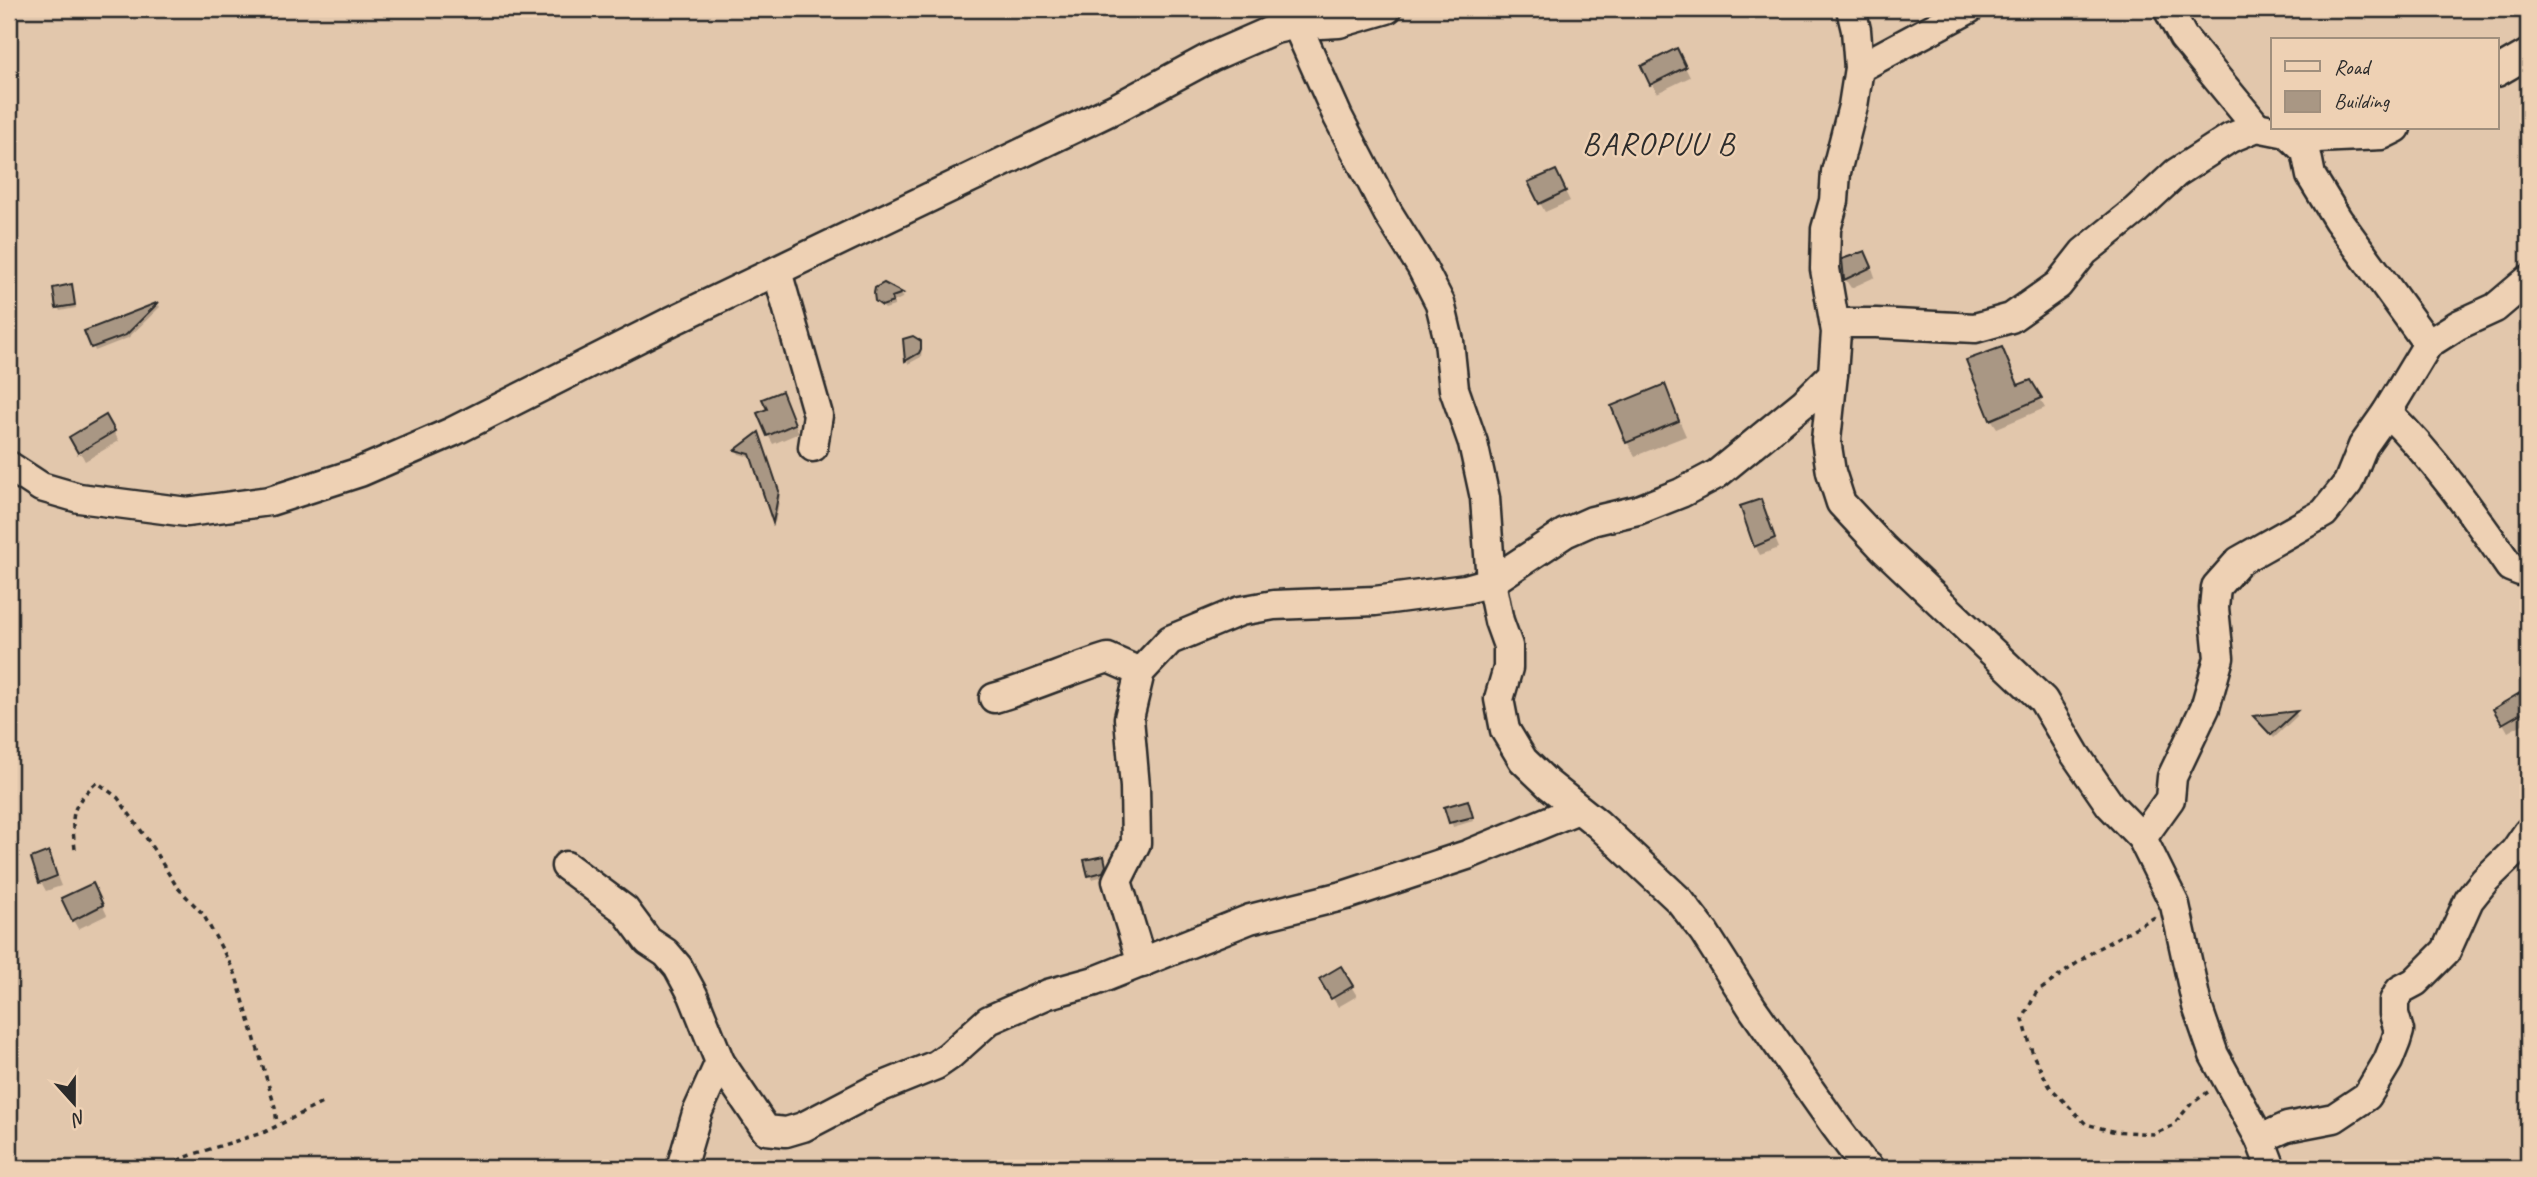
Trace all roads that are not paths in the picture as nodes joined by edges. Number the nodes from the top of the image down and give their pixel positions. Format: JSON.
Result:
{"nodes":[{"id":1,"x":1387,"y":9,"type":"edge"},
{"id":2,"x":1851,"y":9,"type":"edge"},
{"id":3,"x":1969,"y":9,"type":"edge"},
{"id":4,"x":2168,"y":9,"type":"edge"},
{"id":5,"x":1299,"y":19,"type":"edge"},
{"id":6,"x":2528,"y":54,"type":"edge"},
{"id":7,"x":1859,"y":68,"type":"junction"},
{"id":8,"x":2498,"y":71,"type":"edge"},
{"id":9,"x":2257,"y":127,"type":"junction"},
{"id":10,"x":2271,"y":130,"type":"edge"},
{"id":11,"x":2272,"y":130,"type":"edge"},
{"id":12,"x":2392,"y":130,"type":"edge"},
{"id":13,"x":2295,"y":139,"type":"junction"},
{"id":14,"x":777,"y":271,"type":"junction"},
{"id":15,"x":2528,"y":280,"type":"edge"},
{"id":16,"x":1835,"y":323,"type":"junction"},
{"id":17,"x":2428,"y":344,"type":"junction"},
{"id":18,"x":1833,"y":374,"type":"junction"},
{"id":19,"x":2387,"y":412,"type":"junction"},
{"id":20,"x":813,"y":447,"type":"dead end"},
{"id":21,"x":9,"y":466,"type":"edge"},
{"id":22,"x":2528,"y":571,"type":"edge"},
{"id":23,"x":1491,"y":582,"type":"junction"},
{"id":24,"x":1140,"y":672,"type":"junction"},
{"id":25,"x":994,"y":698,"type":"dead end"},
{"id":26,"x":1578,"y":809,"type":"junction"},
{"id":27,"x":2528,"y":832,"type":"edge"},
{"id":28,"x":2142,"y":838,"type":"junction"},
{"id":29,"x":566,"y":866,"type":"dead end"},
{"id":30,"x":1142,"y":963,"type":"junction"},
{"id":31,"x":720,"y":1062,"type":"junction"},
{"id":32,"x":2260,"y":1139,"type":"junction"},
{"id":33,"x":681,"y":1168,"type":"edge"},
{"id":34,"x":1869,"y":1168,"type":"edge"},
{"id":35,"x":2271,"y":1168,"type":"edge"}],
"edges":[{"from":1,"to":5,"type":"street"},
{"from":2,"to":7,"type":"street"},
{"from":3,"to":7,"type":"street"},
{"from":4,"to":9,"type":"street"},
{"from":5,"to":14,"type":"street"},
{"from":5,"to":23,"type":"street"},
{"from":6,"to":8,"type":"street"},
{"from":7,"to":16,"type":"street"},
{"from":9,"to":10,"type":"street"},
{"from":9,"to":16,"type":"street"},
{"from":11,"to":13,"type":"street"},
{"from":12,"to":13,"type":"street"},
{"from":13,"to":17,"type":"street"},
{"from":14,"to":20,"type":"street"},
{"from":14,"to":21,"type":"street"},
{"from":15,"to":17,"type":"street"},
{"from":16,"to":18,"type":"street"},
{"from":17,"to":19,"type":"street"},
{"from":18,"to":23,"type":"street"},
{"from":18,"to":28,"type":"street"},
{"from":19,"to":22,"type":"street"},
{"from":19,"to":28,"type":"street"},
{"from":23,"to":24,"type":"street"},
{"from":23,"to":26,"type":"street"},
{"from":24,"to":25,"type":"street"},
{"from":24,"to":30,"type":"street"},
{"from":26,"to":30,"type":"street"},
{"from":26,"to":34,"type":"street"},
{"from":27,"to":32,"type":"street"},
{"from":28,"to":32,"type":"street"},
{"from":29,"to":31,"type":"street"},
{"from":30,"to":31,"type":"street"},
{"from":31,"to":33,"type":"street"},
{"from":32,"to":35,"type":"street"}]}
